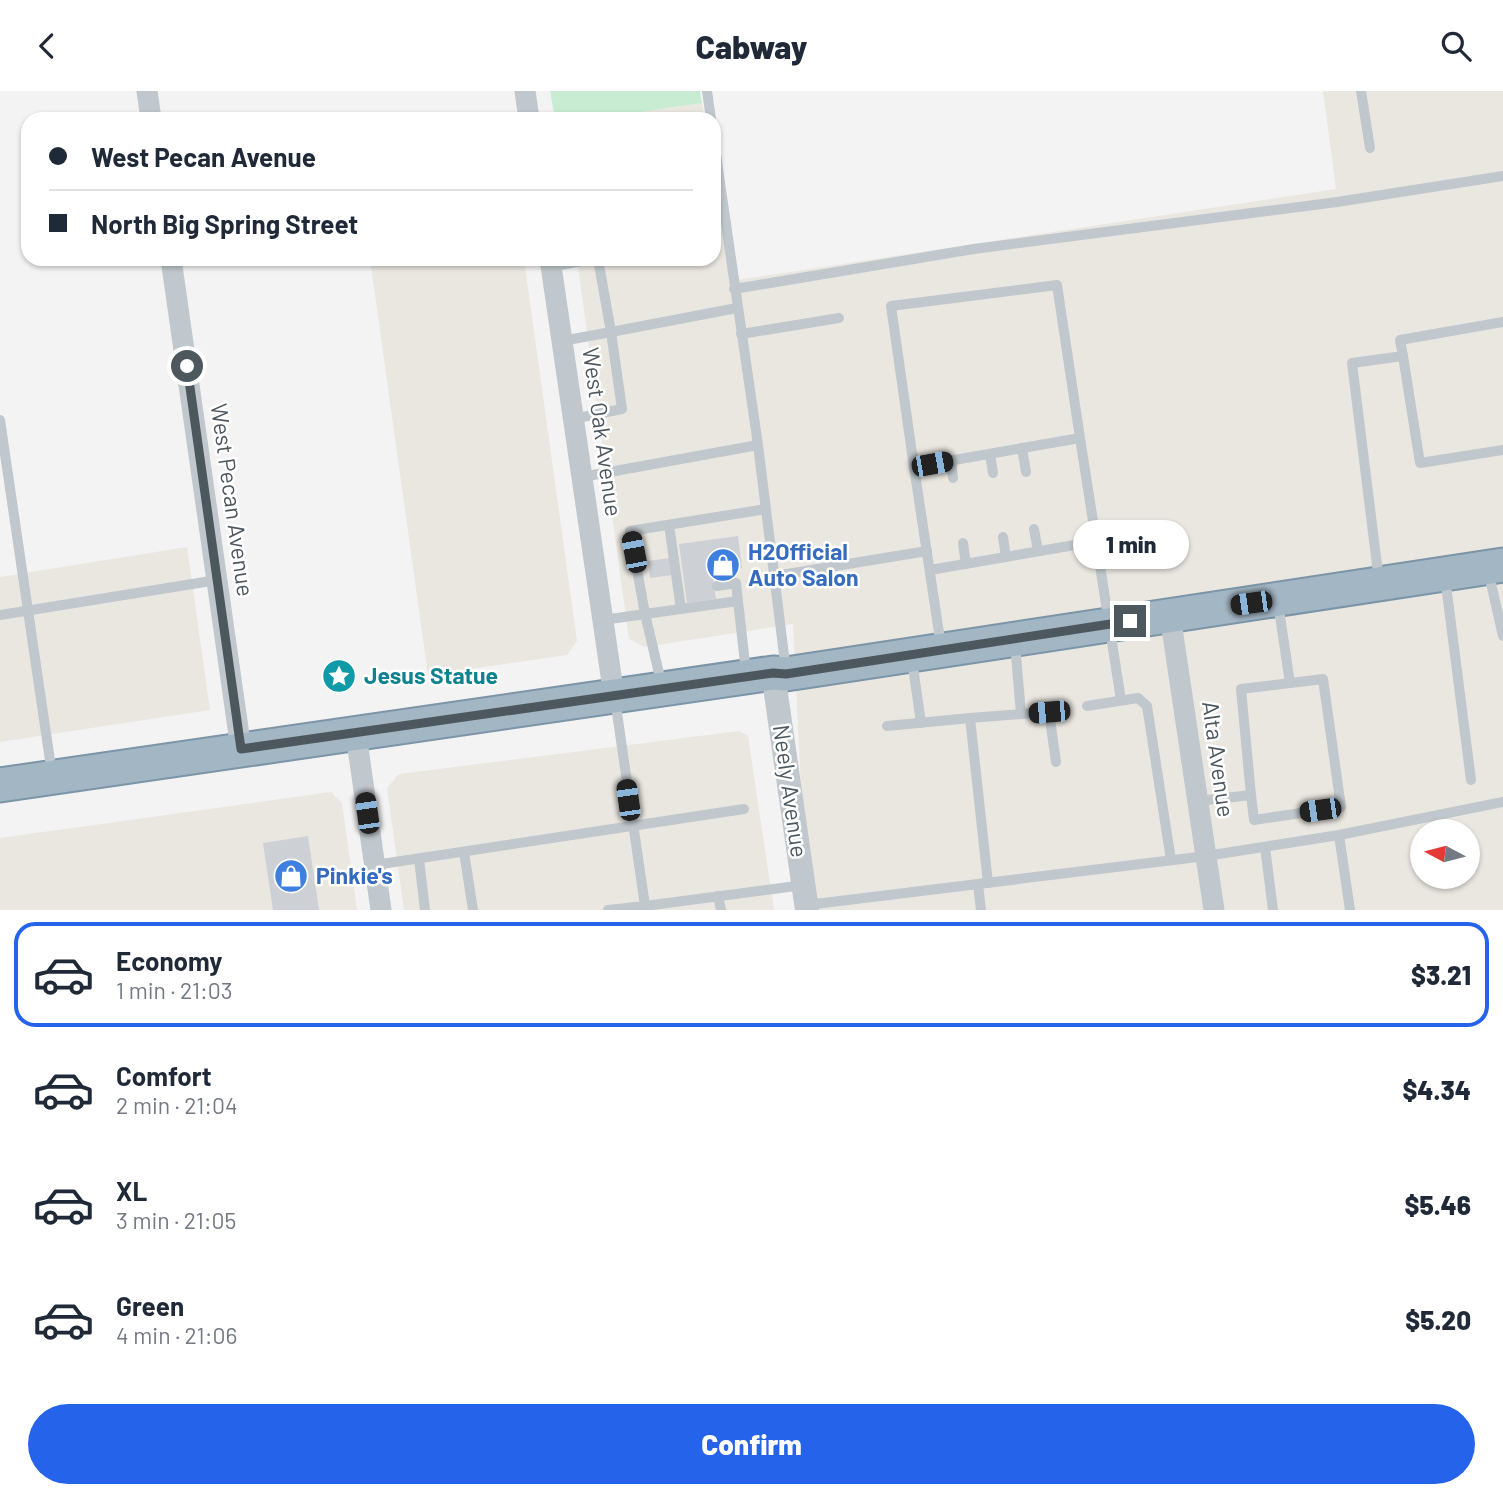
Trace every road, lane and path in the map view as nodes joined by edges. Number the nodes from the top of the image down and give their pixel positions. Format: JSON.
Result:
{"nodes":[{"id":1,"x":147,"y":91,"type":"edge"},
{"id":2,"x":525,"y":91,"type":"edge"},
{"id":3,"x":707,"y":91,"type":"edge"},
{"id":4,"x":1361,"y":91,"type":"edge"},
{"id":5,"x":150,"y":112,"type":"edge"},
{"id":6,"x":528,"y":112,"type":"edge"},
{"id":7,"x":710,"y":112,"type":"edge"},
{"id":8,"x":1370,"y":148,"type":"dead end"},
{"id":9,"x":1503,"y":177,"type":"edge"},
{"id":10,"x":721,"y":193,"type":"edge"},
{"id":11,"x":172,"y":266,"type":"edge"},
{"id":12,"x":550,"y":266,"type":"edge"},
{"id":13,"x":599,"y":266,"type":"edge"},
{"id":14,"x":734,"y":289,"type":"junction"},
{"id":15,"x":737,"y":307,"type":"junction"},
{"id":16,"x":839,"y":318,"type":"dead end"},
{"id":17,"x":1503,"y":322,"type":"edge"},
{"id":18,"x":611,"y":332,"type":"junction"},
{"id":19,"x":741,"y":334,"type":"junction"},
{"id":20,"x":562,"y":341,"type":"junction"},
{"id":21,"x":1403,"y":356,"type":"junction"},
{"id":22,"x":573,"y":419,"type":"junction"},
{"id":23,"x":0,"y":420,"type":"edge"},
{"id":24,"x":1080,"y":438,"type":"junction"},
{"id":25,"x":758,"y":445,"type":"junction"},
{"id":26,"x":1022,"y":448,"type":"junction"},
{"id":27,"x":1503,"y":450,"type":"edge"},
{"id":28,"x":990,"y":454,"type":"junction"},
{"id":29,"x":951,"y":461,"type":"junction"},
{"id":30,"x":914,"y":467,"type":"junction"},
{"id":31,"x":1026,"y":472,"type":"dead end"},
{"id":32,"x":993,"y":473,"type":"dead end"},
{"id":33,"x":582,"y":477,"type":"junction"},
{"id":34,"x":953,"y":478,"type":"dead end"},
{"id":35,"x":766,"y":509,"type":"junction"},
{"id":36,"x":669,"y":525,"type":"junction"},
{"id":37,"x":1034,"y":529,"type":"dead end"},
{"id":38,"x":1003,"y":537,"type":"dead end"},
{"id":39,"x":1098,"y":541,"type":"junction"},
{"id":40,"x":963,"y":543,"type":"dead end"},
{"id":41,"x":928,"y":551,"type":"junction"},
{"id":42,"x":1038,"y":551,"type":"junction"},
{"id":43,"x":1006,"y":557,"type":"junction"},
{"id":44,"x":966,"y":563,"type":"junction"},
{"id":45,"x":1495,"y":566,"type":"edge"},
{"id":46,"x":930,"y":570,"type":"junction"},
{"id":47,"x":1445,"y":574,"type":"junction"},
{"id":48,"x":775,"y":576,"type":"junction"},
{"id":49,"x":217,"y":580,"type":"junction"},
{"id":50,"x":1380,"y":584,"type":"junction"},
{"id":51,"x":717,"y":586,"type":"dead end"},
{"id":52,"x":1278,"y":599,"type":"junction"},
{"id":53,"x":738,"y":601,"type":"junction"},
{"id":54,"x":681,"y":609,"type":"junction"},
{"id":55,"x":28,"y":611,"type":"junction"},
{"id":56,"x":645,"y":614,"type":"junction"},
{"id":57,"x":0,"y":615,"type":"edge"},
{"id":58,"x":1170,"y":615,"type":"junction"},
{"id":59,"x":603,"y":620,"type":"junction"},
{"id":60,"x":1111,"y":624,"type":"junction"},
{"id":61,"x":1503,"y":636,"type":"edge"},
{"id":62,"x":1014,"y":638,"type":"junction"},
{"id":63,"x":926,"y":651,"type":"junction"},
{"id":64,"x":769,"y":675,"type":"junction"},
{"id":65,"x":1290,"y":683,"type":"junction"},
{"id":66,"x":662,"y":689,"type":"junction"},
{"id":67,"x":614,"y":696,"type":"junction"},
{"id":68,"x":1121,"y":701,"type":"junction"},
{"id":69,"x":1087,"y":706,"type":"dead end"},
{"id":70,"x":1021,"y":714,"type":"junction"},
{"id":71,"x":971,"y":718,"type":"junction"},
{"id":72,"x":921,"y":723,"type":"junction"},
{"id":73,"x":887,"y":726,"type":"dead end"},
{"id":74,"x":356,"y":734,"type":"junction"},
{"id":75,"x":241,"y":749,"type":"junction"},
{"id":76,"x":1056,"y":762,"type":"dead end"},
{"id":77,"x":52,"y":777,"type":"junction"},
{"id":78,"x":1471,"y":780,"type":"dead end"},
{"id":79,"x":0,"y":785,"type":"edge"},
{"id":80,"x":1251,"y":795,"type":"junction"},
{"id":81,"x":1198,"y":801,"type":"junction"},
{"id":82,"x":1503,"y":802,"type":"edge"},
{"id":83,"x":744,"y":809,"type":"dead end"},
{"id":84,"x":632,"y":826,"type":"junction"},
{"id":85,"x":1339,"y":835,"type":"junction"},
{"id":86,"x":1265,"y":847,"type":"junction"},
{"id":87,"x":464,"y":852,"type":"junction"},
{"id":88,"x":1206,"y":856,"type":"junction"},
{"id":89,"x":419,"y":859,"type":"junction"},
{"id":90,"x":1171,"y":860,"type":"junction"},
{"id":91,"x":375,"y":865,"type":"junction"},
{"id":92,"x":983,"y":883,"type":"junction"},
{"id":93,"x":718,"y":896,"type":"junction"},
{"id":94,"x":806,"y":900,"type":"edge"},
{"id":95,"x":645,"y":906,"type":"junction"},
{"id":96,"x":660,"y":907,"type":"edge"},
{"id":97,"x":382,"y":910,"type":"edge"},
{"id":98,"x":425,"y":910,"type":"edge"},
{"id":99,"x":473,"y":910,"type":"edge"},
{"id":100,"x":608,"y":910,"type":"edge"},
{"id":101,"x":720,"y":910,"type":"edge"},
{"id":102,"x":981,"y":910,"type":"edge"},
{"id":103,"x":1214,"y":910,"type":"edge"},
{"id":104,"x":1273,"y":910,"type":"edge"},
{"id":105,"x":1350,"y":910,"type":"edge"}],
"edges":[{"from":1,"to":5,"type":"street"},
{"from":2,"to":6,"type":"street"},
{"from":3,"to":7,"type":"lane"},
{"from":4,"to":8,"type":"lane"},
{"from":9,"to":14,"type":"lane"},
{"from":10,"to":14,"type":"lane"},
{"from":11,"to":49,"type":"street","name":"West Pecan Avenue"},
{"from":12,"to":20,"type":"street","name":"West Oak Avenue"},
{"from":13,"to":18,"type":"lane"},
{"from":14,"to":15,"type":"lane"},
{"from":15,"to":18,"type":"lane"},
{"from":15,"to":19,"type":"lane"},
{"from":16,"to":19,"type":"lane"},
{"from":17,"to":21,"type":"lane"},
{"from":18,"to":20,"type":"lane"},
{"from":18,"to":22,"type":"lane"},
{"from":19,"to":25,"type":"lane"},
{"from":20,"to":22,"type":"street","name":"West Oak Avenue"},
{"from":21,"to":27,"type":"lane"},
{"from":21,"to":50,"type":"lane"},
{"from":22,"to":33,"type":"street","name":"West Oak Avenue"},
{"from":23,"to":55,"type":"lane"},
{"from":24,"to":26,"type":"lane"},
{"from":24,"to":30,"type":"lane"},
{"from":24,"to":39,"type":"lane"},
{"from":25,"to":33,"type":"lane"},
{"from":25,"to":35,"type":"lane"},
{"from":26,"to":28,"type":"lane"},
{"from":26,"to":31,"type":"lane"},
{"from":28,"to":29,"type":"lane"},
{"from":28,"to":32,"type":"lane"},
{"from":29,"to":30,"type":"lane"},
{"from":29,"to":34,"type":"lane"},
{"from":30,"to":41,"type":"lane"},
{"from":33,"to":59,"type":"street","name":"West Oak Avenue"},
{"from":35,"to":36,"type":"lane"},
{"from":35,"to":48,"type":"lane"},
{"from":36,"to":54,"type":"lane"},
{"from":36,"to":56,"type":"lane"},
{"from":37,"to":42,"type":"lane"},
{"from":38,"to":43,"type":"lane"},
{"from":39,"to":42,"type":"lane"},
{"from":39,"to":60,"type":"lane"},
{"from":40,"to":44,"type":"lane"},
{"from":41,"to":46,"type":"lane"},
{"from":41,"to":48,"type":"lane"},
{"from":42,"to":43,"type":"lane"},
{"from":43,"to":44,"type":"lane"},
{"from":44,"to":46,"type":"lane"},
{"from":45,"to":47,"type":"highway"},
{"from":45,"to":61,"type":"lane"},
{"from":46,"to":63,"type":"lane"},
{"from":47,"to":50,"type":"highway"},
{"from":47,"to":78,"type":"lane"},
{"from":48,"to":64,"type":"lane"},
{"from":49,"to":55,"type":"lane"},
{"from":49,"to":75,"type":"street","name":"West Pecan Avenue"},
{"from":50,"to":52,"type":"highway"},
{"from":51,"to":53,"type":"lane"},
{"from":52,"to":58,"type":"highway"},
{"from":52,"to":65,"type":"lane"},
{"from":53,"to":54,"type":"lane"},
{"from":53,"to":64,"type":"lane"},
{"from":54,"to":56,"type":"lane"},
{"from":55,"to":57,"type":"lane"},
{"from":55,"to":77,"type":"lane"},
{"from":56,"to":59,"type":"lane"},
{"from":56,"to":66,"type":"lane"},
{"from":58,"to":60,"type":"highway"},
{"from":58,"to":81,"type":"street","name":"Alta Avenue"},
{"from":59,"to":67,"type":"street","name":"West Oak Avenue"},
{"from":60,"to":62,"type":"highway"},
{"from":60,"to":68,"type":"lane"},
{"from":62,"to":63,"type":"highway"},
{"from":62,"to":70,"type":"lane"},
{"from":63,"to":64,"type":"highway"},
{"from":63,"to":72,"type":"lane"},
{"from":64,"to":66,"type":"highway"},
{"from":64,"to":94,"type":"street","name":"Neely Avenue"},
{"from":65,"to":80,"type":"lane"},
{"from":65,"to":80,"type":"lane"},
{"from":66,"to":67,"type":"highway"},
{"from":67,"to":74,"type":"highway"},
{"from":67,"to":84,"type":"lane"},
{"from":68,"to":69,"type":"lane"},
{"from":68,"to":90,"type":"lane"},
{"from":70,"to":71,"type":"lane"},
{"from":70,"to":76,"type":"lane"},
{"from":71,"to":72,"type":"lane"},
{"from":71,"to":92,"type":"lane"},
{"from":72,"to":73,"type":"lane"},
{"from":74,"to":75,"type":"highway"},
{"from":74,"to":91,"type":"street"},
{"from":75,"to":77,"type":"highway"},
{"from":77,"to":79,"type":"highway"},
{"from":80,"to":81,"type":"lane"},
{"from":81,"to":88,"type":"street","name":"Alta Avenue"},
{"from":82,"to":85,"type":"lane"},
{"from":83,"to":84,"type":"lane"},
{"from":84,"to":87,"type":"lane"},
{"from":84,"to":95,"type":"lane"},
{"from":85,"to":86,"type":"lane"},
{"from":85,"to":105,"type":"lane"},
{"from":86,"to":88,"type":"lane"},
{"from":86,"to":104,"type":"lane"},
{"from":87,"to":89,"type":"lane"},
{"from":87,"to":99,"type":"lane"},
{"from":88,"to":90,"type":"lane"},
{"from":88,"to":103,"type":"street","name":"Alta Avenue"},
{"from":89,"to":91,"type":"lane"},
{"from":89,"to":98,"type":"lane"},
{"from":90,"to":92,"type":"lane"},
{"from":91,"to":97,"type":"street"},
{"from":92,"to":94,"type":"lane"},
{"from":92,"to":102,"type":"lane"},
{"from":93,"to":94,"type":"lane"},
{"from":93,"to":96,"type":"lane"},
{"from":93,"to":101,"type":"lane"},
{"from":95,"to":96,"type":"lane"},
{"from":95,"to":100,"type":"lane"}]}
